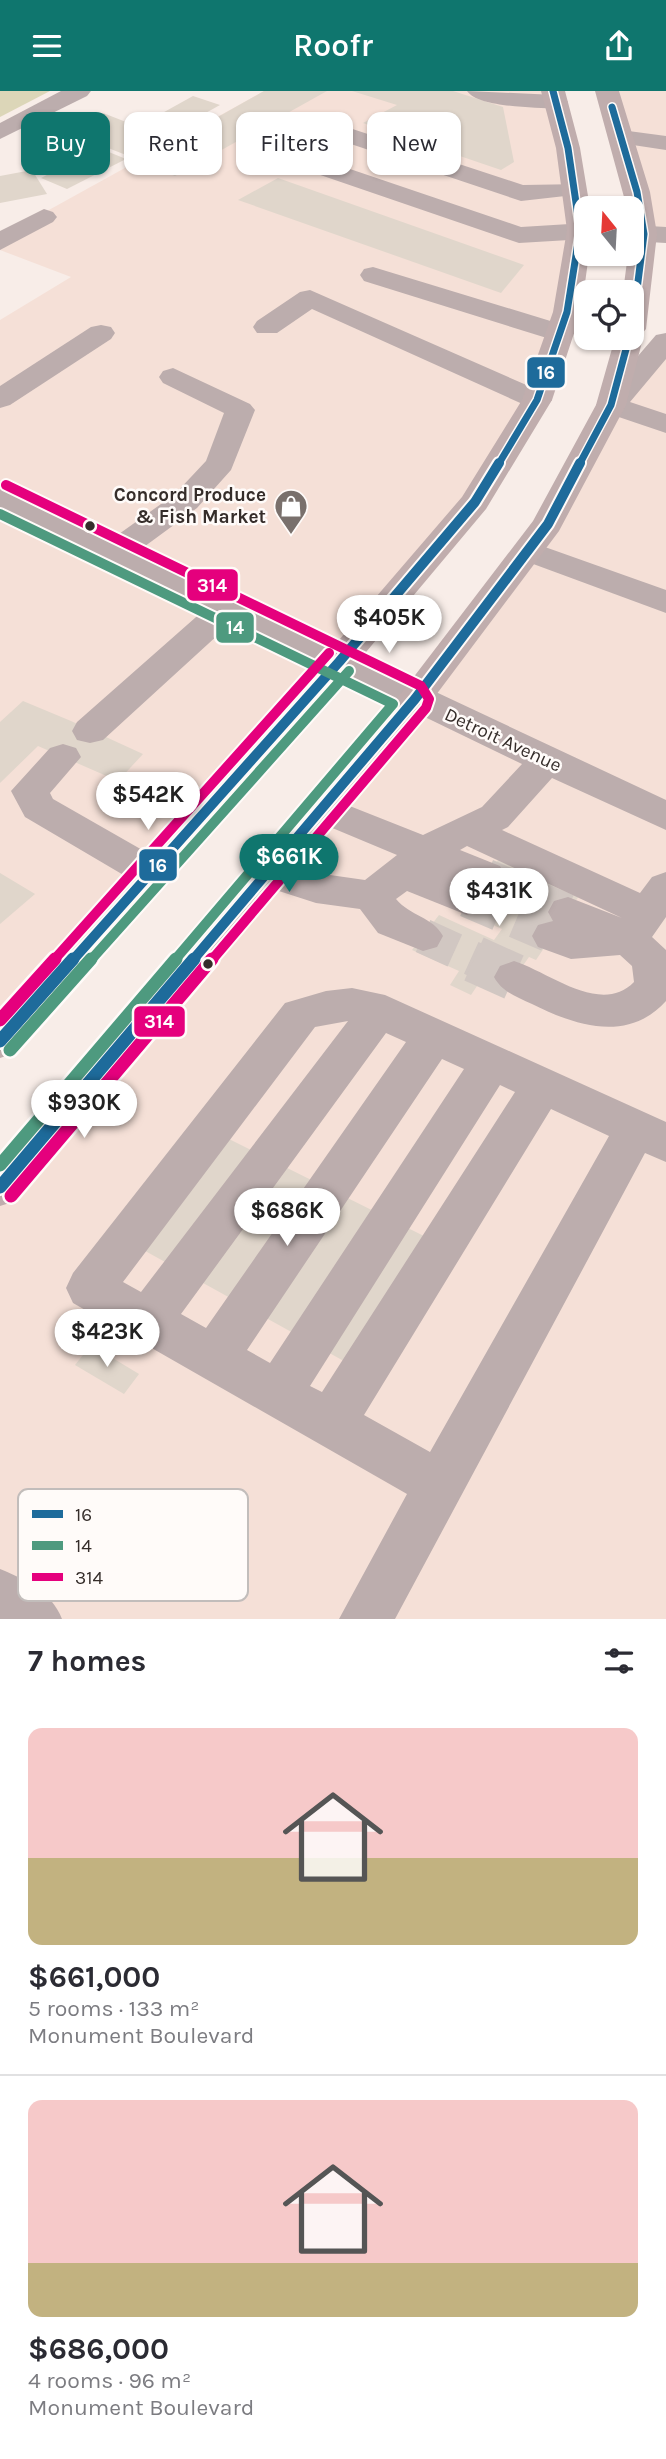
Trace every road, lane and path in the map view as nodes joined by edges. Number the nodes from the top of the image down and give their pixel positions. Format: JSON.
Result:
{"nodes":[{"id":1,"x":79,"y":91,"type":"edge"},
{"id":2,"x":479,"y":91,"type":"edge"},
{"id":3,"x":607,"y":91,"type":"edge"},
{"id":4,"x":555,"y":97,"type":"edge"},
{"id":5,"x":0,"y":132,"type":"edge"},
{"id":6,"x":621,"y":137,"type":"junction"},
{"id":7,"x":666,"y":143,"type":"edge"},
{"id":8,"x":574,"y":189,"type":"junction"},
{"id":9,"x":576,"y":196,"type":"edge"},
{"id":10,"x":44,"y":217,"type":"dead end"},
{"id":11,"x":574,"y":231,"type":"edge"},
{"id":12,"x":647,"y":234,"type":"edge"},
{"id":13,"x":0,"y":242,"type":"edge"},
{"id":14,"x":576,"y":266,"type":"edge"},
{"id":15,"x":373,"y":275,"type":"dead end"},
{"id":16,"x":640,"y":280,"type":"edge"},
{"id":17,"x":267,"y":327,"type":"dead end"},
{"id":18,"x":102,"y":333,"type":"dead end"},
{"id":19,"x":560,"y":333,"type":"junction"},
{"id":20,"x":666,"y":341,"type":"edge"},
{"id":21,"x":626,"y":350,"type":"edge"},
{"id":22,"x":173,"y":377,"type":"dead end"},
{"id":23,"x":0,"y":399,"type":"edge"},
{"id":24,"x":537,"y":400,"type":"junction"},
{"id":25,"x":611,"y":405,"type":"junction"},
{"id":26,"x":666,"y":424,"type":"edge"},
{"id":27,"x":0,"y":498,"type":"edge"},
{"id":28,"x":528,"y":551,"type":"junction"},
{"id":29,"x":114,"y":553,"type":"junction"},
{"id":30,"x":666,"y":602,"type":"edge"},
{"id":31,"x":227,"y":608,"type":"junction"},
{"id":32,"x":340,"y":662,"type":"junction"},
{"id":33,"x":415,"y":699,"type":"junction"},
{"id":34,"x":90,"y":731,"type":"dead end"},
{"id":35,"x":63,"y":757,"type":"dead end"},
{"id":36,"x":547,"y":760,"type":"junction"},
{"id":37,"x":319,"y":808,"type":"junction"},
{"id":38,"x":666,"y":816,"type":"edge"},
{"id":39,"x":465,"y":829,"type":"junction"},
{"id":40,"x":414,"y":861,"type":"junction"},
{"id":41,"x":151,"y":873,"type":"junction"},
{"id":42,"x":268,"y":873,"type":"junction"},
{"id":43,"x":476,"y":888,"type":"tunnel mouth"},
{"id":44,"x":372,"y":896,"type":"junction"},
{"id":45,"x":648,"y":913,"type":"edge"},
{"id":46,"x":560,"y":924,"type":"tunnel mouth"},
{"id":47,"x":423,"y":936,"type":"tunnel mouth"},
{"id":48,"x":514,"y":977,"type":"tunnel mouth"},
{"id":49,"x":379,"y":1011,"type":"junction"},
{"id":50,"x":434,"y":1036,"type":"junction"},
{"id":51,"x":0,"y":1041,"type":"edge"},
{"id":52,"x":492,"y":1062,"type":"junction"},
{"id":53,"x":542,"y":1086,"type":"junction"},
{"id":54,"x":651,"y":1136,"type":"edge"},
{"id":55,"x":0,"y":1187,"type":"edge"},
{"id":56,"x":148,"y":1321,"type":"junction"},
{"id":57,"x":215,"y":1358,"type":"junction"},
{"id":58,"x":278,"y":1394,"type":"junction"},
{"id":59,"x":331,"y":1423,"type":"junction"},
{"id":60,"x":440,"y":1485,"type":"junction"},
{"id":61,"x":0,"y":1596,"type":"edge"},
{"id":62,"x":35,"y":1619,"type":"edge"},
{"id":63,"x":366,"y":1619,"type":"edge"}],
"edges":[{"from":1,"to":5,"type":"street"},
{"from":2,"to":4,"type":"street"},
{"from":3,"to":6,"type":"main road"},
{"from":4,"to":8,"type":"main road"},
{"from":6,"to":7,"type":"street"},
{"from":6,"to":12,"type":"main road"},
{"from":8,"to":9,"type":"main road"},
{"from":8,"to":11,"type":"street"},
{"from":10,"to":13,"type":"street"},
{"from":12,"to":16,"type":"main road"},
{"from":14,"to":19,"type":"main road"},
{"from":15,"to":19,"type":"street"},
{"from":17,"to":24,"type":"street"},
{"from":18,"to":23,"type":"street"},
{"from":19,"to":24,"type":"main road"},
{"from":20,"to":25,"type":"street"},
{"from":21,"to":25,"type":"main road"},
{"from":22,"to":29,"type":"street"},
{"from":24,"to":32,"type":"main road"},
{"from":25,"to":26,"type":"street"},
{"from":25,"to":28,"type":"main road"},
{"from":27,"to":29,"type":"street","name":"Detroit Avenue"},
{"from":28,"to":30,"type":"street"},
{"from":28,"to":33,"type":"main road"},
{"from":29,"to":31,"type":"street","name":"Detroit Avenue"},
{"from":31,"to":32,"type":"street","name":"Detroit Avenue"},
{"from":31,"to":34,"type":"street"},
{"from":32,"to":33,"type":"street","name":"Detroit Avenue"},
{"from":32,"to":41,"type":"main road"},
{"from":33,"to":36,"type":"street","name":"Detroit Avenue"},
{"from":33,"to":37,"type":"main road"},
{"from":35,"to":41,"type":"street"},
{"from":36,"to":38,"type":"street","name":"Detroit Avenue"},
{"from":36,"to":39,"type":"street"},
{"from":37,"to":40,"type":"street"},
{"from":37,"to":42,"type":"main road"},
{"from":39,"to":40,"type":"street"},
{"from":39,"to":45,"type":"street"},
{"from":40,"to":43,"type":"street"},
{"from":40,"to":44,"type":"street"},
{"from":41,"to":51,"type":"main road"},
{"from":42,"to":44,"type":"street"},
{"from":42,"to":55,"type":"main road"},
{"from":44,"to":47,"type":"street"},
{"from":45,"to":46,"type":"street"},
{"from":45,"to":48,"type":"street"},
{"from":49,"to":50,"type":"street"},
{"from":49,"to":56,"type":"street"},
{"from":49,"to":56,"type":"street"},
{"from":50,"to":52,"type":"street"},
{"from":50,"to":57,"type":"street"},
{"from":52,"to":53,"type":"street"},
{"from":52,"to":58,"type":"street"},
{"from":53,"to":54,"type":"street"},
{"from":53,"to":59,"type":"street"},
{"from":54,"to":60,"type":"street"},
{"from":56,"to":57,"type":"street"},
{"from":57,"to":58,"type":"street"},
{"from":58,"to":59,"type":"street"},
{"from":59,"to":60,"type":"street"},
{"from":60,"to":63,"type":"street"},
{"from":61,"to":62,"type":"street"}]}
